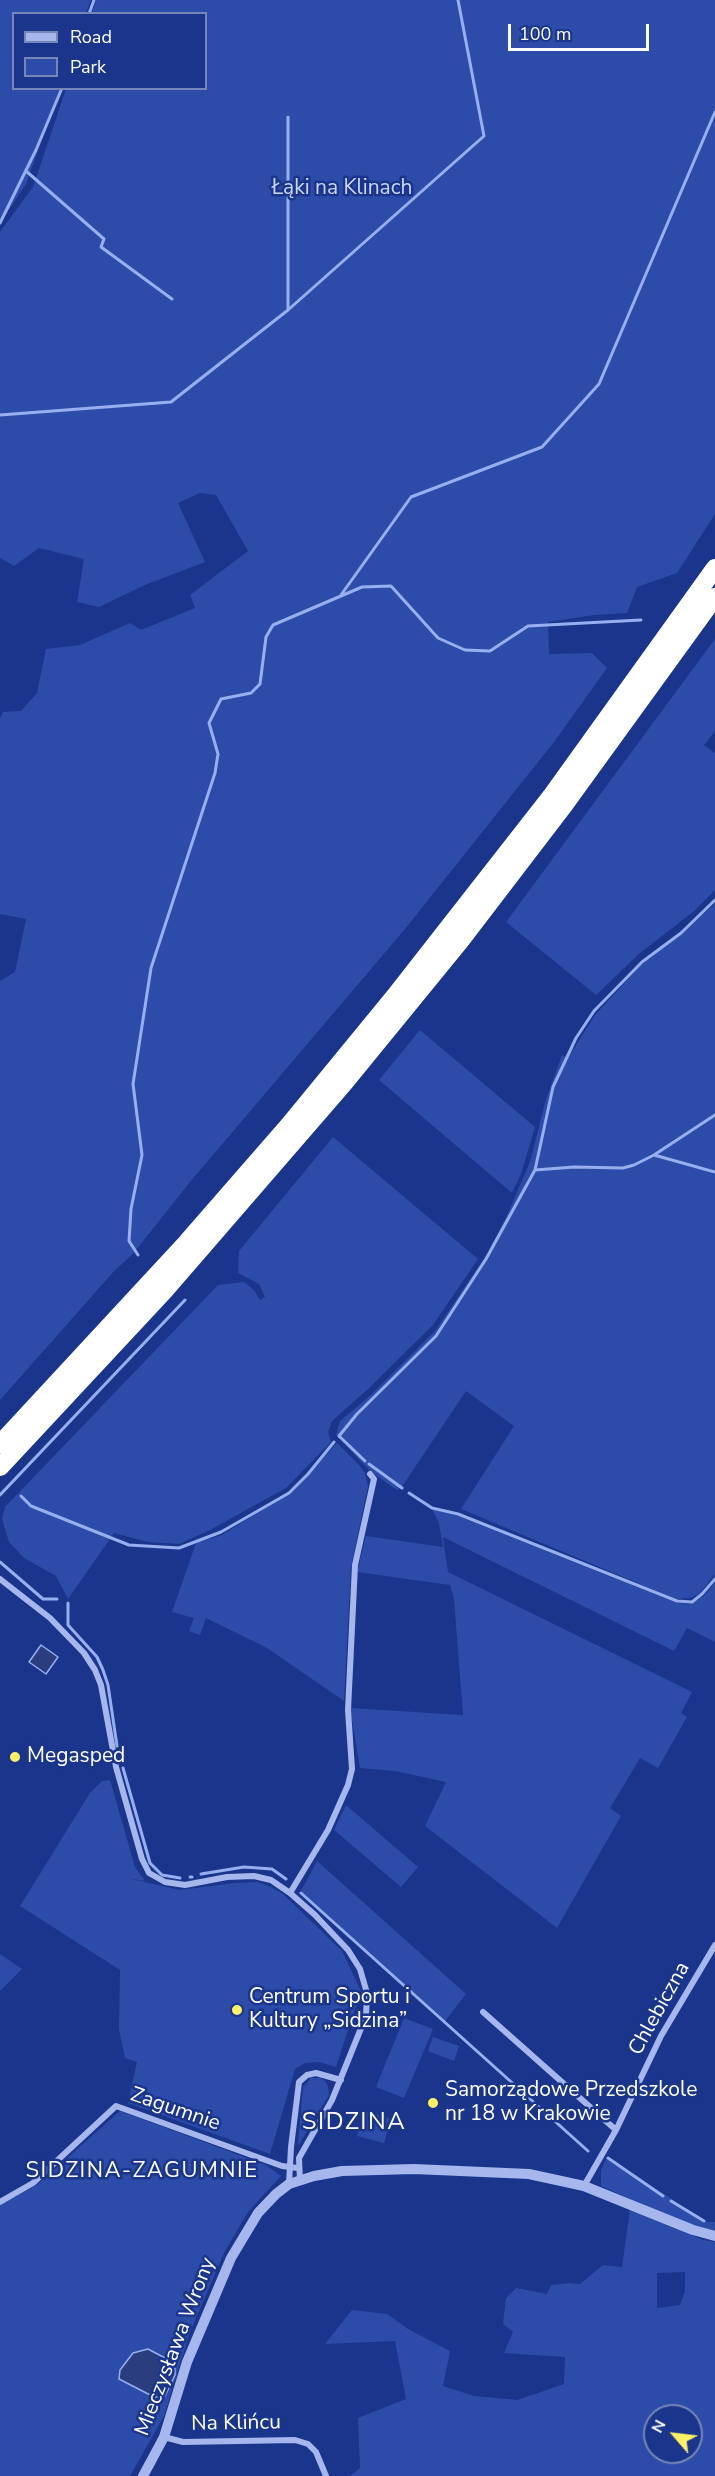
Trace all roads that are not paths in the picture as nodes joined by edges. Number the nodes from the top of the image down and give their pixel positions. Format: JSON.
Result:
{"nodes":[{"id":1,"x":715,"y":568,"type":"edge"},
{"id":2,"x":715,"y":597,"type":"edge"},
{"id":3,"x":0,"y":1444,"type":"edge"},
{"id":4,"x":0,"y":1467,"type":"edge"},
{"id":5,"x":370,"y":1474,"type":"dead end"},
{"id":6,"x":0,"y":1579,"type":"edge"},
{"id":7,"x":290,"y":1893,"type":"junction"},
{"id":8,"x":715,"y":1945,"type":"edge"},
{"id":9,"x":483,"y":2012,"type":"dead end"},
{"id":10,"x":341,"y":2080,"type":"junction"},
{"id":11,"x":616,"y":2130,"type":"junction"},
{"id":12,"x":290,"y":2168,"type":"junction"},
{"id":13,"x":298,"y":2168,"type":"junction"},
{"id":14,"x":294,"y":2182,"type":"junction"},
{"id":15,"x":584,"y":2186,"type":"junction"},
{"id":16,"x":0,"y":2202,"type":"edge"},
{"id":17,"x":715,"y":2236,"type":"edge"},
{"id":18,"x":164,"y":2437,"type":"junction"},
{"id":19,"x":143,"y":2476,"type":"edge"},
{"id":20,"x":326,"y":2476,"type":"edge"}],
"edges":[{"from":1,"to":3,"type":"highway"},
{"from":2,"to":4,"type":"highway"},
{"from":5,"to":7,"type":"street"},
{"from":6,"to":7,"type":"street"},
{"from":7,"to":10,"type":"street"},
{"from":8,"to":11,"type":"street","name":"Chlebiczna"},
{"from":9,"to":11,"type":"street"},
{"from":10,"to":12,"type":"street"},
{"from":10,"to":13,"type":"street"},
{"from":11,"to":15,"type":"street","name":"Chlebiczna"},
{"from":12,"to":13,"type":"street","name":"Zagumnie"},
{"from":12,"to":14,"type":"street"},
{"from":12,"to":16,"type":"street","name":"Zagumnie"},
{"from":13,"to":14,"type":"street"},
{"from":14,"to":15,"type":"street","name":"Mieczysława Wrony"},
{"from":14,"to":18,"type":"street","name":"Mieczysława Wrony"},
{"from":15,"to":17,"type":"street","name":"Mieczysława Wrony"},
{"from":18,"to":19,"type":"street","name":"Mieczysława Wrony"},
{"from":18,"to":20,"type":"street","name":"Na Klińcu"}]}
